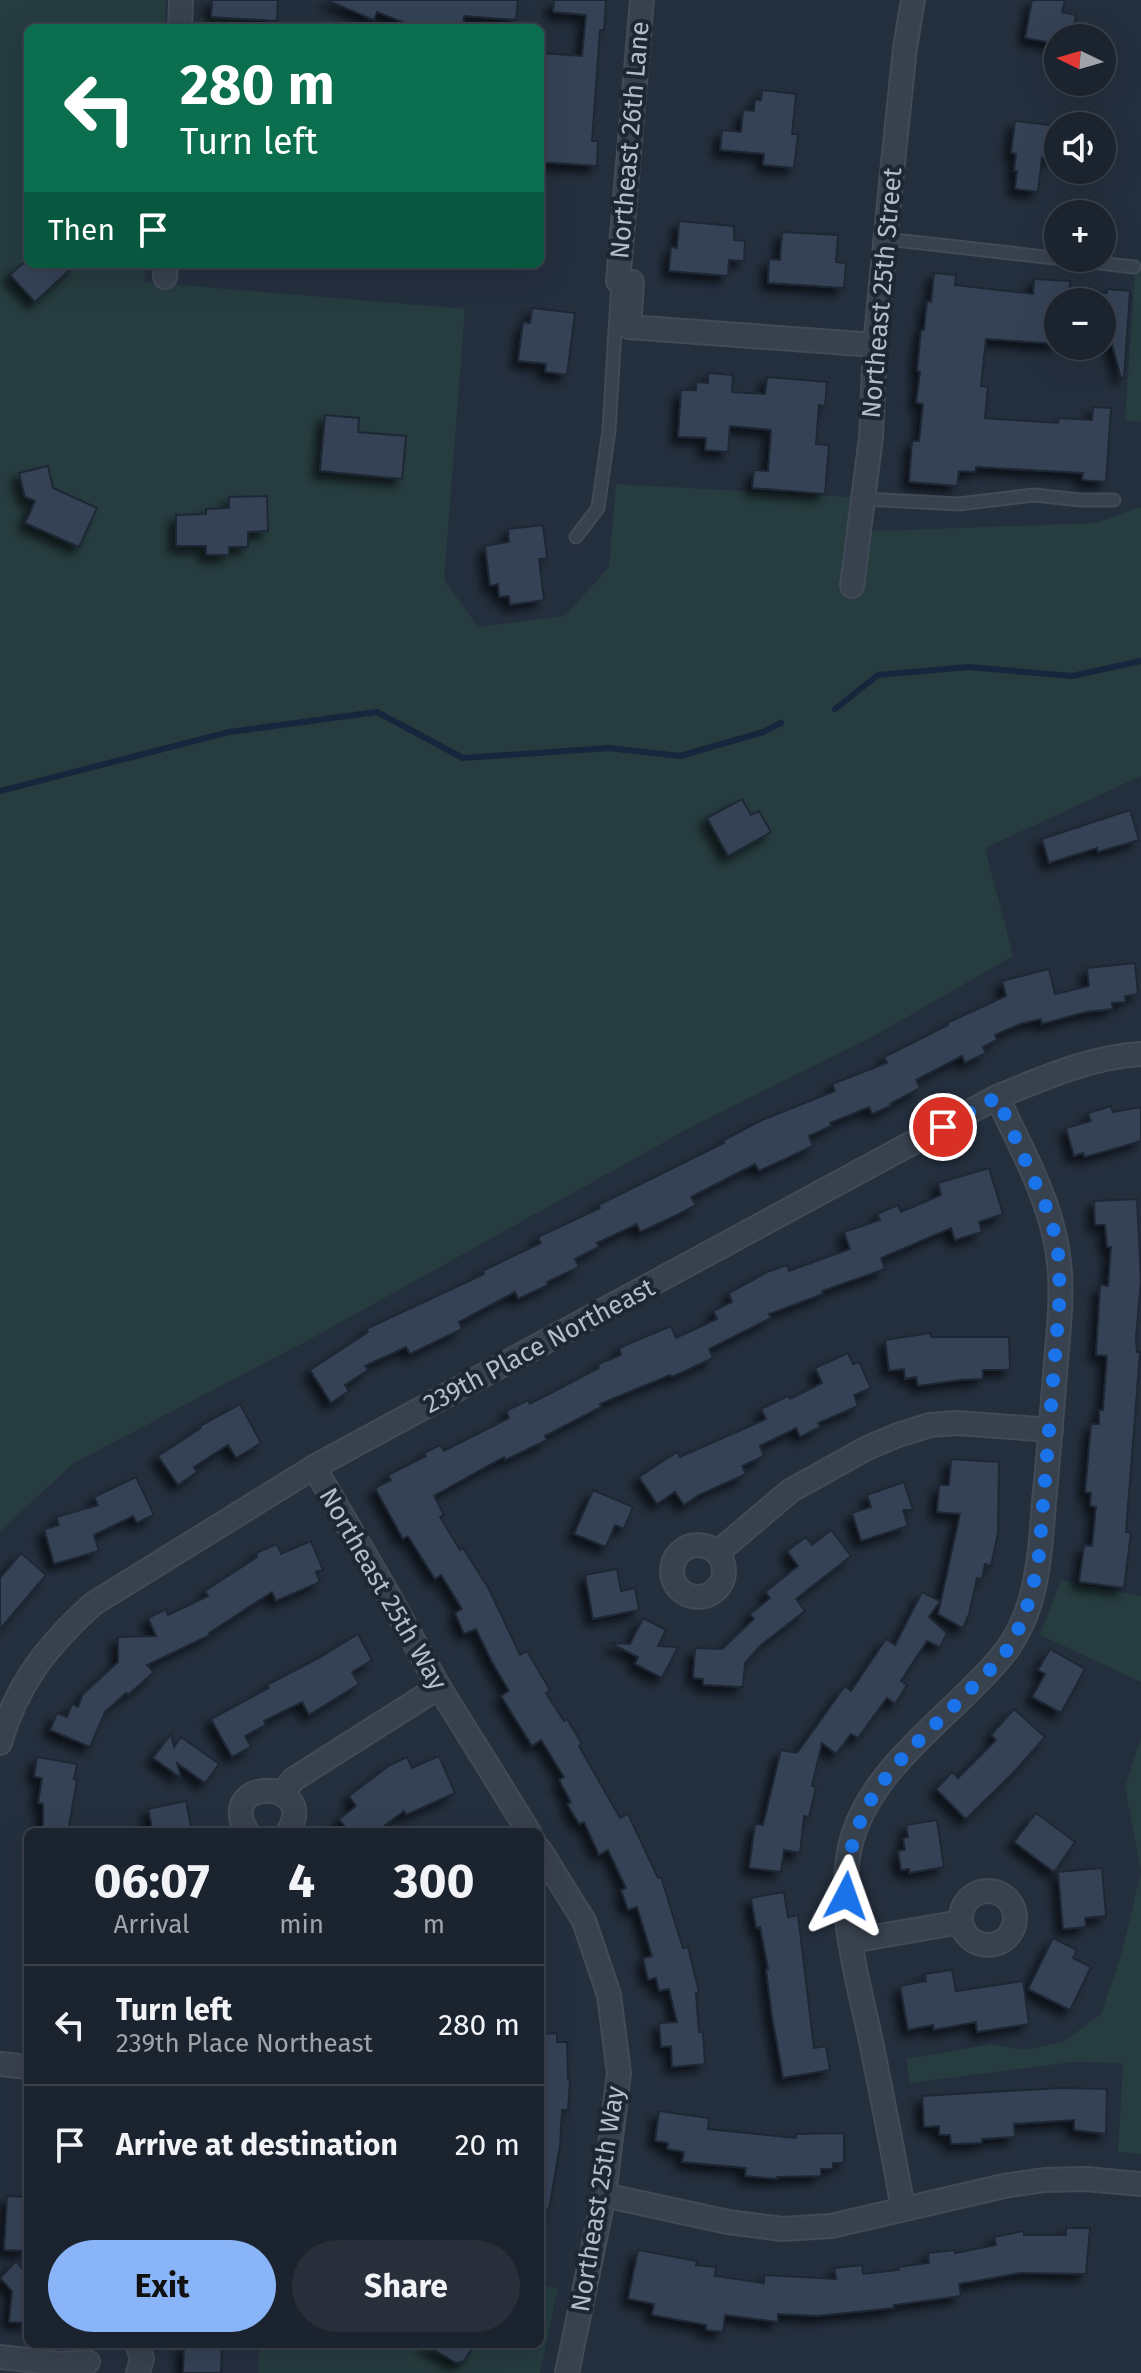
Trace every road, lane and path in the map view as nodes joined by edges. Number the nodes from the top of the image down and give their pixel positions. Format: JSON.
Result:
{"nodes":[{"id":1,"x":181,"y":0,"type":"edge"},
{"id":2,"x":642,"y":0,"type":"edge"},
{"id":3,"x":913,"y":0,"type":"edge"},
{"id":4,"x":180,"y":24,"type":"edge"},
{"id":5,"x":886,"y":239,"type":"junction"},
{"id":6,"x":1134,"y":267,"type":"dead end"},
{"id":7,"x":618,"y":281,"type":"junction"},
{"id":8,"x":875,"y":345,"type":"junction"},
{"id":9,"x":864,"y":499,"type":"junction"},
{"id":10,"x":1114,"y":500,"type":"dead end"},
{"id":11,"x":576,"y":537,"type":"dead end"},
{"id":12,"x":852,"y":586,"type":"dead end"},
{"id":13,"x":1141,"y":1054,"type":"edge"},
{"id":14,"x":997,"y":1097,"type":"junction"},
{"id":15,"x":1051,"y":1430,"type":"junction"},
{"id":16,"x":314,"y":1467,"type":"junction"},
{"id":17,"x":717,"y":1553,"type":"dead end"},
{"id":18,"x":439,"y":1687,"type":"junction"},
{"id":19,"x":2,"y":1736,"type":"edge"},
{"id":20,"x":282,"y":1793,"type":"junction"},
{"id":21,"x":245,"y":1828,"type":"edge"},
{"id":22,"x":290,"y":1828,"type":"edge"},
{"id":23,"x":527,"y":1828,"type":"edge"},
{"id":24,"x":544,"y":1856,"type":"edge"},
{"id":25,"x":961,"y":1922,"type":"dead end"},
{"id":26,"x":851,"y":1941,"type":"junction"},
{"id":27,"x":0,"y":2064,"type":"edge"},
{"id":28,"x":24,"y":2067,"type":"edge"},
{"id":29,"x":1141,"y":2184,"type":"edge"},
{"id":30,"x":604,"y":2195,"type":"junction"},
{"id":31,"x":903,"y":2209,"type":"junction"},
{"id":32,"x":138,"y":2348,"type":"edge"},
{"id":33,"x":0,"y":2357,"type":"edge"},
{"id":34,"x":91,"y":2360,"type":"edge"},
{"id":35,"x":138,"y":2373,"type":"edge"},
{"id":36,"x":567,"y":2373,"type":"edge"}],
"edges":[{"from":1,"to":4,"type":"street"},
{"from":2,"to":7,"type":"street","name":"Northeast 26th Lane"},
{"from":3,"to":5,"type":"street","name":"Northeast 25th Street"},
{"from":5,"to":6,"type":"lane"},
{"from":5,"to":8,"type":"street","name":"Northeast 25th Street"},
{"from":7,"to":8,"type":"street"},
{"from":7,"to":11,"type":"lane"},
{"from":8,"to":9,"type":"street","name":"Northeast 25th Street"},
{"from":9,"to":10,"type":"lane"},
{"from":9,"to":12,"type":"street","name":"Northeast 25th Street"},
{"from":13,"to":14,"type":"street","name":"239th Place Northeast"},
{"from":14,"to":15,"type":"street"},
{"from":14,"to":16,"type":"street","name":"239th Place Northeast"},
{"from":15,"to":17,"type":"street"},
{"from":15,"to":26,"type":"street"},
{"from":16,"to":18,"type":"street","name":"Northeast 25th Way"},
{"from":16,"to":19,"type":"street","name":"239th Place Northeast"},
{"from":18,"to":20,"type":"street"},
{"from":18,"to":23,"type":"street","name":"Northeast 25th Way"},
{"from":20,"to":21,"type":"street"},
{"from":20,"to":22,"type":"street"},
{"from":24,"to":30,"type":"street","name":"Northeast 25th Way"},
{"from":25,"to":26,"type":"street"},
{"from":26,"to":31,"type":"street"},
{"from":27,"to":28,"type":"street"},
{"from":29,"to":31,"type":"street"},
{"from":30,"to":31,"type":"street"},
{"from":30,"to":36,"type":"street","name":"Northeast 25th Way"},
{"from":32,"to":35,"type":"street"},
{"from":33,"to":34,"type":"street"}]}
